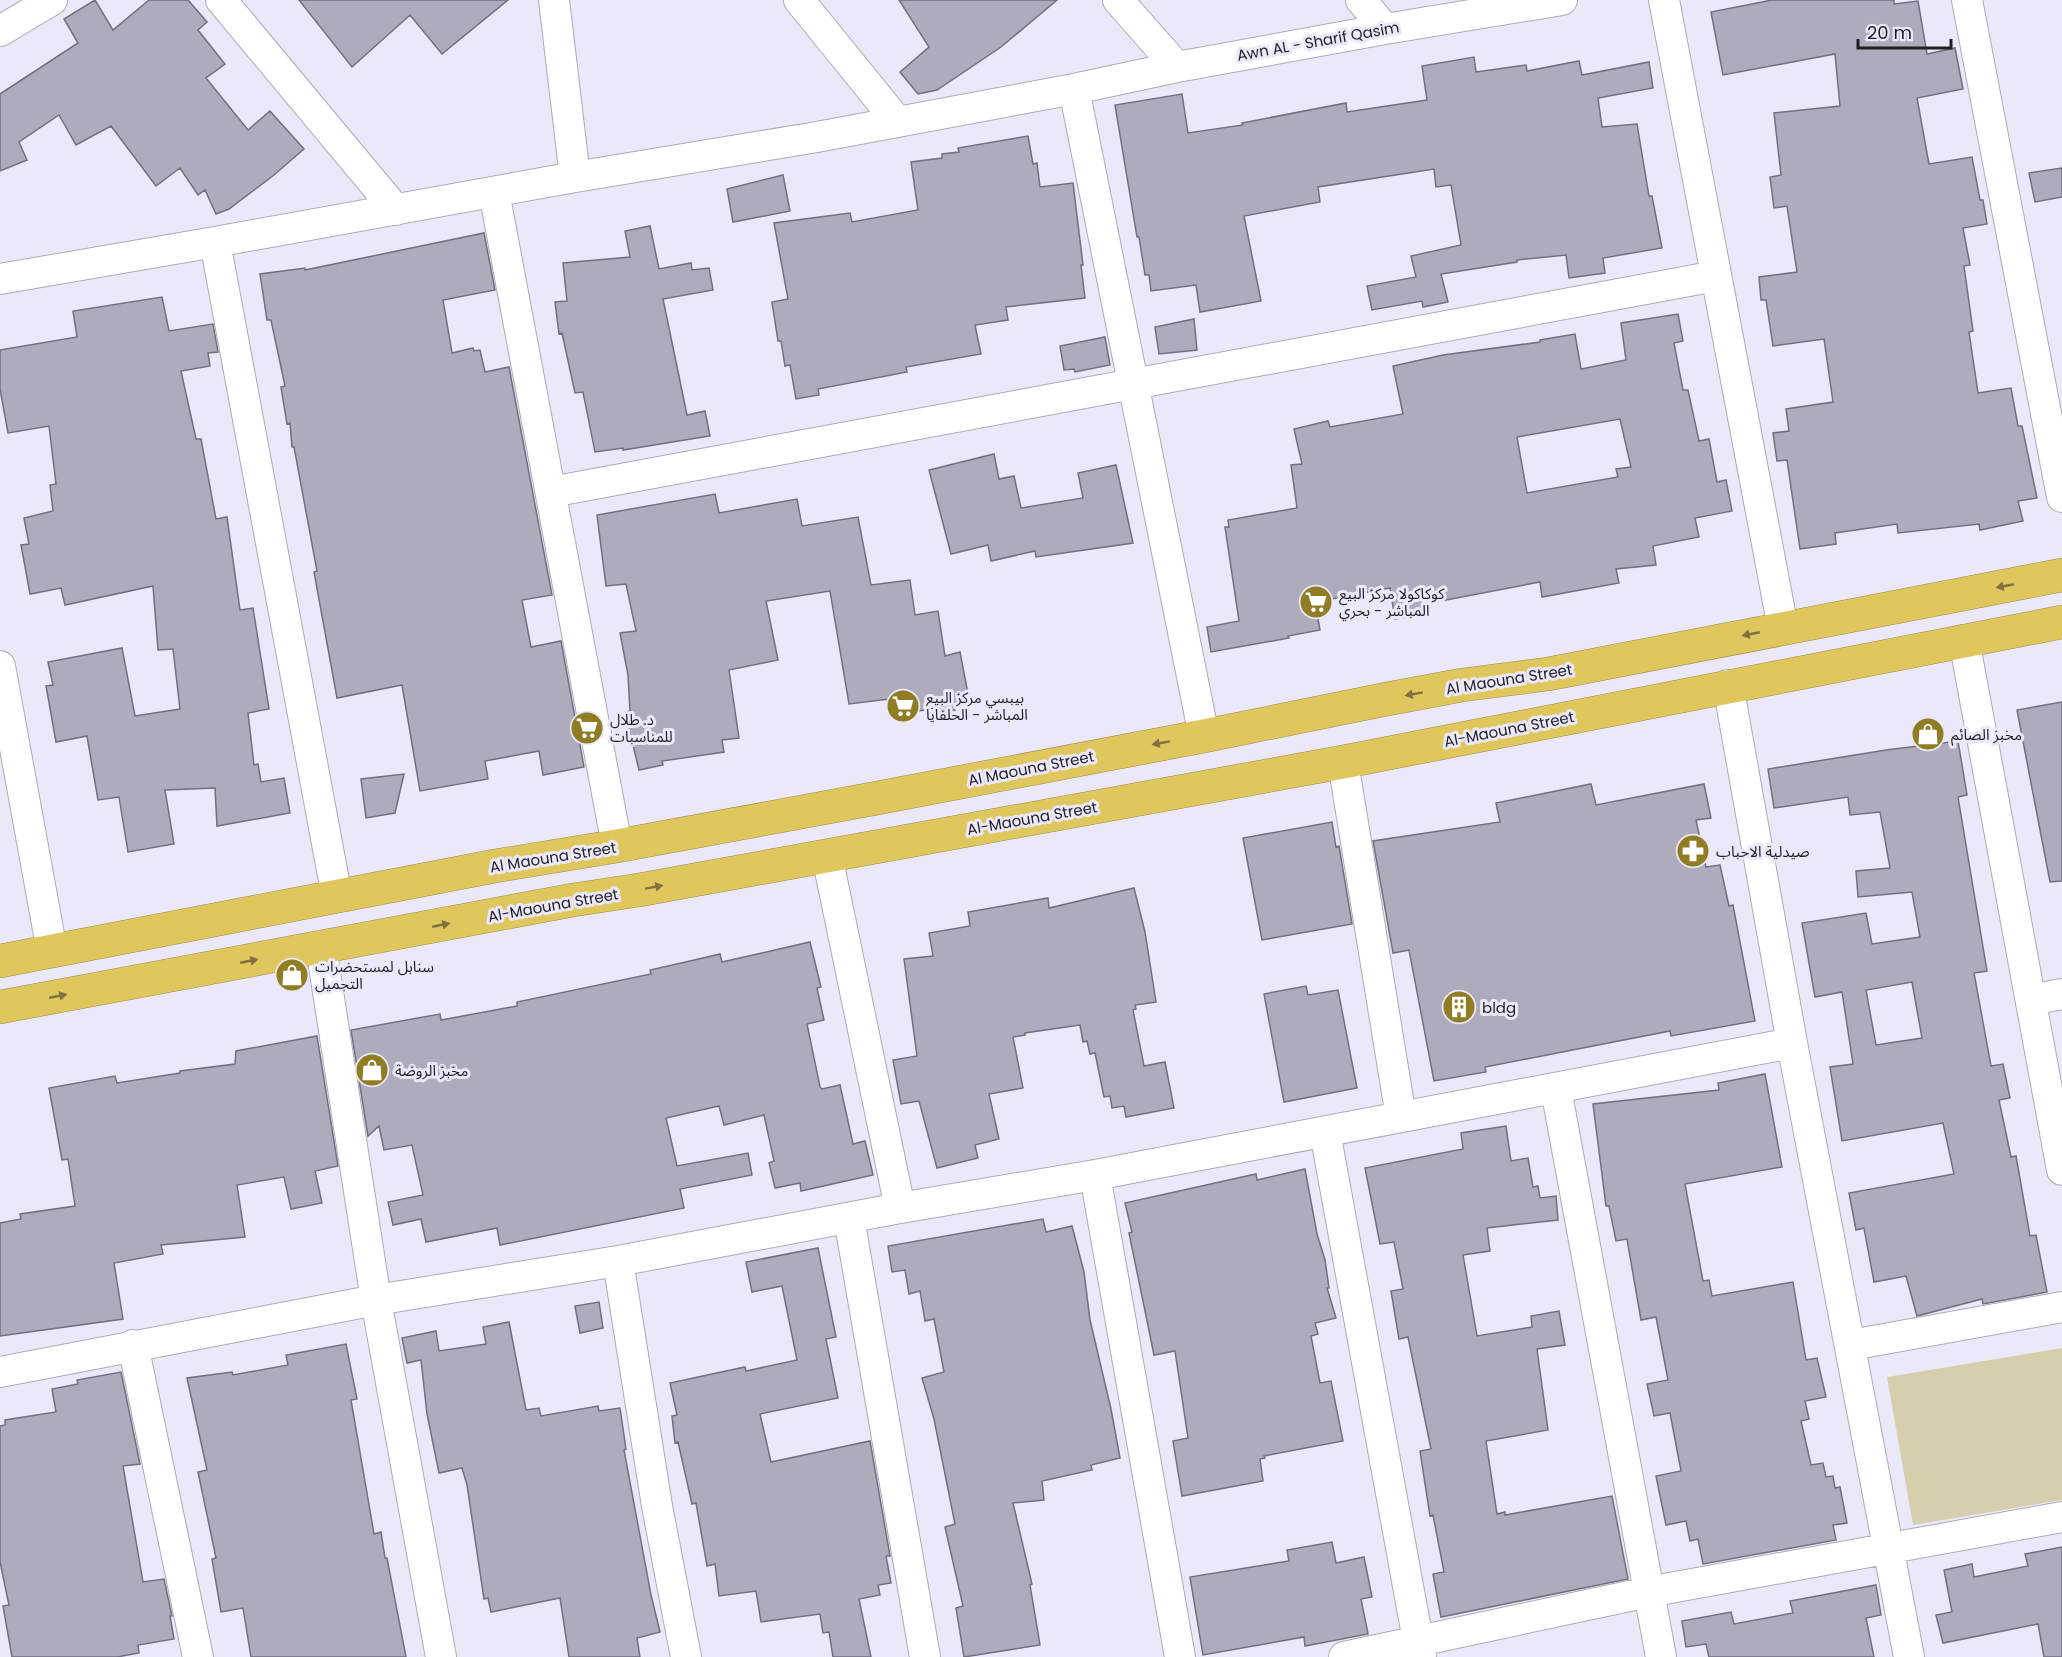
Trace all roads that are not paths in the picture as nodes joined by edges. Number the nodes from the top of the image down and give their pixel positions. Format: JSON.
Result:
{"nodes":[{"id":1,"x":52,"y":0,"type":"edge"},
{"id":2,"x":221,"y":0,"type":"edge"},
{"id":3,"x":554,"y":0,"type":"edge"},
{"id":4,"x":799,"y":0,"type":"edge"},
{"id":5,"x":1118,"y":0,"type":"edge"},
{"id":6,"x":1361,"y":0,"type":"edge"},
{"id":7,"x":1562,"y":0,"type":"edge"},
{"id":8,"x":1664,"y":0,"type":"edge"},
{"id":9,"x":1967,"y":0,"type":"edge"},
{"id":10,"x":1385,"y":29,"type":"junction"},
{"id":11,"x":0,"y":31,"type":"edge"},
{"id":12,"x":1177,"y":67,"type":"junction"},
{"id":13,"x":1074,"y":89,"type":"junction"},
{"id":14,"x":897,"y":121,"type":"junction"},
{"id":15,"x":575,"y":177,"type":"junction"},
{"id":16,"x":494,"y":192,"type":"junction"},
{"id":17,"x":396,"y":210,"type":"junction"},
{"id":18,"x":215,"y":242,"type":"junction"},
{"id":19,"x":1716,"y":276,"type":"junction"},
{"id":20,"x":0,"y":279,"type":"edge"},
{"id":21,"x":1134,"y":384,"type":"junction"},
{"id":22,"x":551,"y":492,"type":"junction"},
{"id":23,"x":2062,"y":497,"type":"edge"},
{"id":24,"x":2062,"y":575,"type":"edge"},
{"id":25,"x":2062,"y":622,"type":"edge"},
{"id":26,"x":1783,"y":628,"type":"junction"},
{"id":27,"x":1964,"y":640,"type":"junction"},
{"id":28,"x":0,"y":666,"type":"edge"},
{"id":29,"x":1728,"y":685,"type":"junction"},
{"id":30,"x":1204,"y":736,"type":"junction"},
{"id":31,"x":1343,"y":762,"type":"junction"},
{"id":32,"x":617,"y":846,"type":"junction"},
{"id":33,"x":827,"y":856,"type":"junction"},
{"id":34,"x":337,"y":897,"type":"junction"},
{"id":35,"x":321,"y":947,"type":"junction"},
{"id":36,"x":52,"y":951,"type":"junction"},
{"id":37,"x":0,"y":961,"type":"edge"},
{"id":38,"x":2062,"y":994,"type":"edge"},
{"id":39,"x":2031,"y":1000,"type":"junction"},
{"id":40,"x":0,"y":1007,"type":"edge"},
{"id":41,"x":1792,"y":1042,"type":"junction"},
{"id":42,"x":1556,"y":1089,"type":"junction"},
{"id":43,"x":1401,"y":1117,"type":"junction"},
{"id":44,"x":1324,"y":1132,"type":"junction"},
{"id":45,"x":2062,"y":1170,"type":"edge"},
{"id":46,"x":1095,"y":1176,"type":"junction"},
{"id":47,"x":900,"y":1208,"type":"junction"},
{"id":48,"x":849,"y":1218,"type":"junction"},
{"id":49,"x":618,"y":1261,"type":"junction"},
{"id":50,"x":376,"y":1300,"type":"junction"},
{"id":51,"x":2062,"y":1307,"type":"edge"},
{"id":52,"x":133,"y":1345,"type":"junction"},
{"id":53,"x":1851,"y":1345,"type":"junction"},
{"id":54,"x":0,"y":1372,"type":"edge"},
{"id":55,"x":2062,"y":1517,"type":"edge"},
{"id":56,"x":1890,"y":1549,"type":"junction"},
{"id":57,"x":1648,"y":1592,"type":"junction"},
{"id":58,"x":1420,"y":1649,"type":"edge"},
{"id":59,"x":198,"y":1657,"type":"edge"},
{"id":60,"x":441,"y":1657,"type":"edge"},
{"id":61,"x":686,"y":1657,"type":"edge"},
{"id":62,"x":925,"y":1657,"type":"edge"},
{"id":63,"x":1180,"y":1657,"type":"edge"},
{"id":64,"x":1344,"y":1657,"type":"edge"},
{"id":65,"x":1661,"y":1657,"type":"edge"},
{"id":66,"x":1909,"y":1657,"type":"edge"}],
"edges":[{"from":1,"to":11,"type":"street"},
{"from":2,"to":17,"type":"street"},
{"from":3,"to":15,"type":"street"},
{"from":4,"to":14,"type":"street"},
{"from":5,"to":12,"type":"street"},
{"from":6,"to":10,"type":"street"},
{"from":7,"to":10,"type":"street","name":"Awn AL - Sharif Qasim"},
{"from":8,"to":19,"type":"street"},
{"from":9,"to":23,"type":"street"},
{"from":10,"to":12,"type":"street","name":"Awn AL - Sharif Qasim"},
{"from":12,"to":13,"type":"street","name":"Awn AL - Sharif Qasim"},
{"from":13,"to":14,"type":"street","name":"Awn AL - Sharif Qasim"},
{"from":13,"to":21,"type":"street"},
{"from":14,"to":15,"type":"street","name":"Awn AL - Sharif Qasim"},
{"from":15,"to":16,"type":"street","name":"Awn AL - Sharif Qasim"},
{"from":16,"to":17,"type":"street","name":"Awn AL - Sharif Qasim"},
{"from":16,"to":22,"type":"street"},
{"from":17,"to":18,"type":"street","name":"Awn AL - Sharif Qasim"},
{"from":18,"to":20,"type":"street","name":"Awn AL - Sharif Qasim"},
{"from":18,"to":34,"type":"street"},
{"from":19,"to":21,"type":"street"},
{"from":19,"to":26,"type":"street"},
{"from":21,"to":22,"type":"street"},
{"from":21,"to":30,"type":"street"},
{"from":22,"to":32,"type":"street"},
{"from":24,"to":26,"type":"highway","name":"Al Maouna Street","one_way":true},
{"from":25,"to":27,"type":"highway","name":"Al-Maouna Street"},
{"from":26,"to":30,"type":"highway","name":"Al Maouna Street","one_way":true},
{"from":27,"to":29,"type":"highway","name":"Al-Maouna Street"},
{"from":27,"to":39,"type":"street"},
{"from":28,"to":36,"type":"street"},
{"from":29,"to":31,"type":"highway","name":"Al-Maouna Street"},
{"from":29,"to":41,"type":"street"},
{"from":30,"to":32,"type":"highway","name":"Al Maouna Street","one_way":true},
{"from":31,"to":33,"type":"highway","name":"Al-Maouna Street"},
{"from":31,"to":43,"type":"street"},
{"from":32,"to":34,"type":"highway","name":"Al Maouna Street"},
{"from":35,"to":33,"type":"highway","name":"Al-Maouna Street","one_way":true},
{"from":33,"to":47,"type":"street"},
{"from":34,"to":36,"type":"highway","name":"Al Maouna Street"},
{"from":40,"to":35,"type":"highway","name":"Al-Maouna Street","one_way":true},
{"from":35,"to":50,"type":"street"},
{"from":36,"to":37,"type":"highway","name":"Al Maouna Street"},
{"from":38,"to":39,"type":"street"},
{"from":39,"to":45,"type":"street"},
{"from":41,"to":42,"type":"street"},
{"from":41,"to":53,"type":"street"},
{"from":42,"to":43,"type":"street"},
{"from":42,"to":57,"type":"street"},
{"from":43,"to":44,"type":"street"},
{"from":44,"to":46,"type":"street"},
{"from":44,"to":58,"type":"street"},
{"from":46,"to":47,"type":"street"},
{"from":46,"to":63,"type":"street"},
{"from":47,"to":48,"type":"street"},
{"from":48,"to":49,"type":"street"},
{"from":48,"to":62,"type":"street"},
{"from":49,"to":50,"type":"street"},
{"from":49,"to":61,"type":"street"},
{"from":50,"to":52,"type":"street"},
{"from":50,"to":60,"type":"street"},
{"from":51,"to":53,"type":"street"},
{"from":52,"to":54,"type":"street"},
{"from":52,"to":59,"type":"street"},
{"from":53,"to":56,"type":"street"},
{"from":55,"to":56,"type":"street"},
{"from":56,"to":57,"type":"street"},
{"from":56,"to":66,"type":"street"},
{"from":57,"to":58,"type":"street"},
{"from":57,"to":65,"type":"street"},
{"from":58,"to":64,"type":"street"}]}
